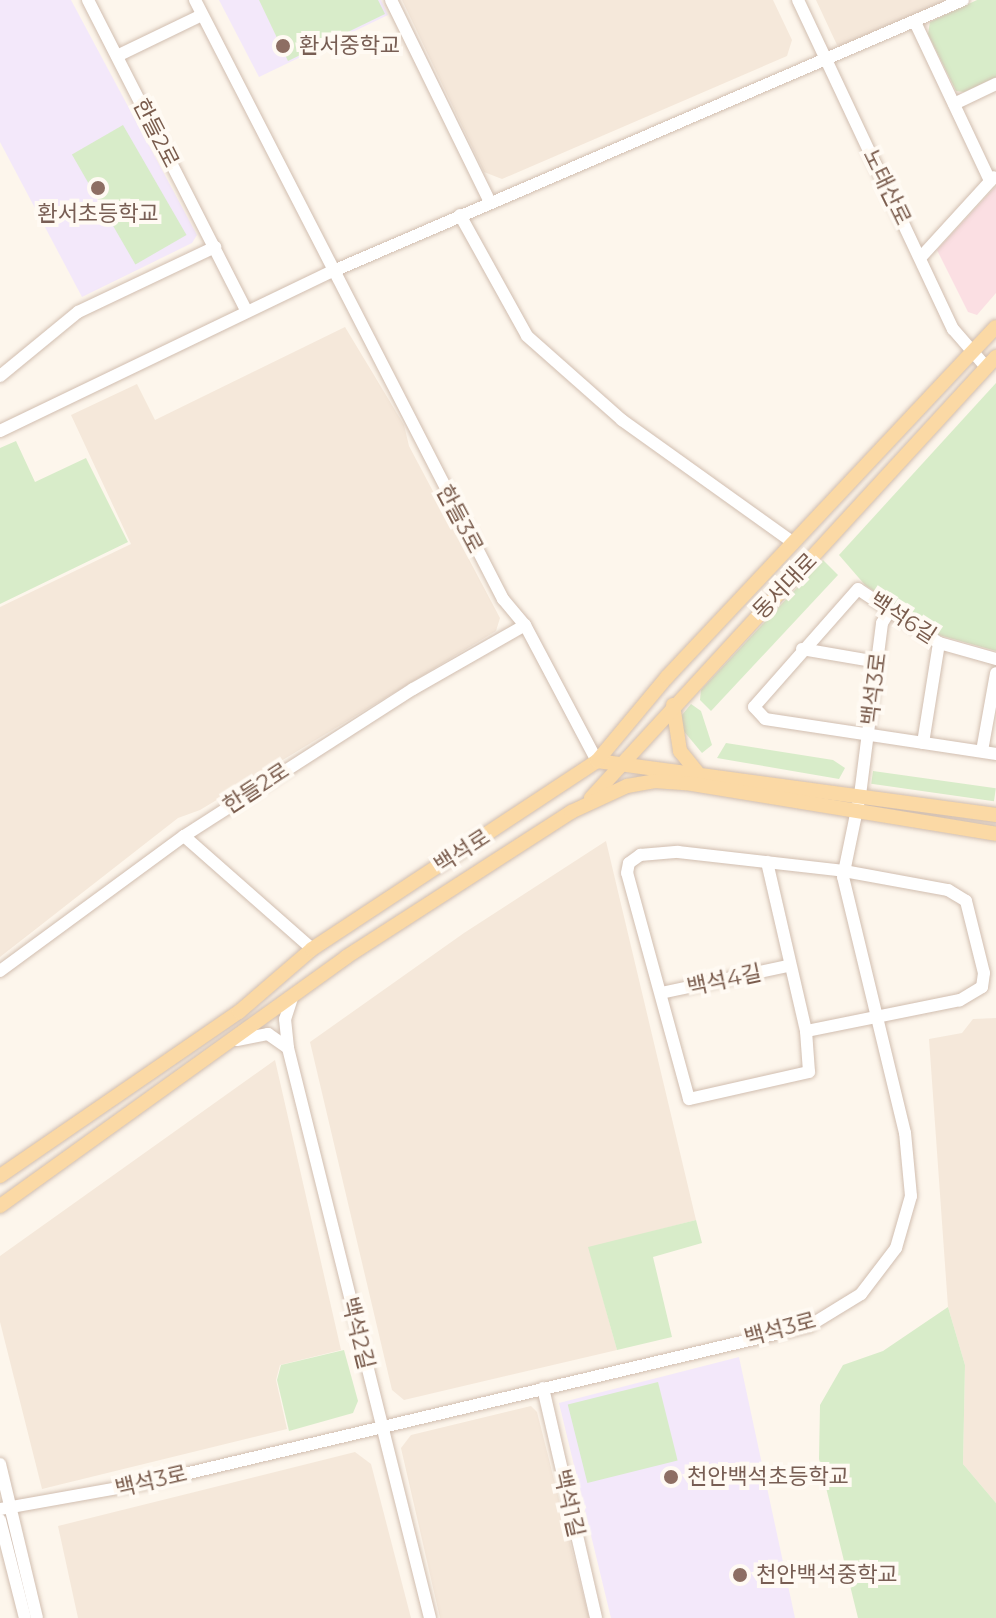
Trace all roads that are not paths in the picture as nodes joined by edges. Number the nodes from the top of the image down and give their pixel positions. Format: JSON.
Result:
{"nodes":[{"id":1,"x":88,"y":0,"type":"edge"},
{"id":2,"x":195,"y":0,"type":"edge"},
{"id":3,"x":391,"y":0,"type":"edge"},
{"id":4,"x":798,"y":0,"type":"edge"},
{"id":5,"x":963,"y":0,"type":"edge"},
{"id":6,"x":202,"y":15,"type":"junction"},
{"id":7,"x":915,"y":22,"type":"junction"},
{"id":8,"x":117,"y":56,"type":"junction"},
{"id":9,"x":826,"y":60,"type":"junction"},
{"id":10,"x":996,"y":84,"type":"edge"},
{"id":11,"x":954,"y":104,"type":"junction"},
{"id":12,"x":993,"y":177,"type":"edge"},
{"id":13,"x":490,"y":202,"type":"junction"},
{"id":14,"x":460,"y":215,"type":"junction"},
{"id":15,"x":215,"y":247,"type":"junction"},
{"id":16,"x":921,"y":257,"type":"junction"},
{"id":17,"x":331,"y":272,"type":"junction"},
{"id":18,"x":246,"y":310,"type":"junction"},
{"id":19,"x":996,"y":327,"type":"edge"},
{"id":20,"x":973,"y":352,"type":"junction"},
{"id":21,"x":991,"y":362,"type":"edge"},
{"id":22,"x":0,"y":376,"type":"edge"},
{"id":23,"x":0,"y":431,"type":"edge"},
{"id":24,"x":794,"y":543,"type":"junction"},
{"id":25,"x":890,"y":610,"type":"junction"},
{"id":26,"x":525,"y":625,"type":"junction"},
{"id":27,"x":939,"y":643,"type":"junction"},
{"id":28,"x":802,"y":649,"type":"junction"},
{"id":29,"x":996,"y":659,"type":"edge"},
{"id":30,"x":877,"y":662,"type":"junction"},
{"id":31,"x":996,"y":673,"type":"edge"},
{"id":32,"x":673,"y":705,"type":"junction"},
{"id":33,"x":868,"y":734,"type":"junction"},
{"id":34,"x":923,"y":743,"type":"junction"},
{"id":35,"x":989,"y":752,"type":"edge"},
{"id":36,"x":597,"y":761,"type":"junction"},
{"id":37,"x":621,"y":769,"type":"junction"},
{"id":38,"x":697,"y":772,"type":"junction"},
{"id":39,"x":654,"y":781,"type":"junction"},
{"id":40,"x":860,"y":795,"type":"junction"},
{"id":41,"x":571,"y":812,"type":"junction"},
{"id":42,"x":856,"y":812,"type":"junction"},
{"id":43,"x":996,"y":815,"type":"edge"},
{"id":44,"x":996,"y":834,"type":"edge"},
{"id":45,"x":184,"y":836,"type":"junction"},
{"id":46,"x":767,"y":862,"type":"junction"},
{"id":47,"x":844,"y":871,"type":"junction"},
{"id":48,"x":312,"y":949,"type":"junction"},
{"id":49,"x":788,"y":966,"type":"junction"},
{"id":50,"x":0,"y":971,"type":"edge"},
{"id":51,"x":661,"y":993,"type":"junction"},
{"id":52,"x":292,"y":998,"type":"junction"},
{"id":53,"x":877,"y":1017,"type":"junction"},
{"id":54,"x":806,"y":1031,"type":"junction"},
{"id":55,"x":237,"y":1040,"type":"junction"},
{"id":56,"x":288,"y":1048,"type":"junction"},
{"id":57,"x":21,"y":1162,"type":"junction"},
{"id":58,"x":0,"y":1167,"type":"edge"},
{"id":59,"x":0,"y":1176,"type":"edge"},
{"id":60,"x":0,"y":1206,"type":"edge"},
{"id":61,"x":543,"y":1388,"type":"junction"},
{"id":62,"x":381,"y":1423,"type":"junction"},
{"id":63,"x":0,"y":1464,"type":"edge"},
{"id":64,"x":6,"y":1508,"type":"edge"},
{"id":65,"x":0,"y":1520,"type":"edge"},
{"id":66,"x":25,"y":1618,"type":"edge"},
{"id":67,"x":37,"y":1618,"type":"edge"},
{"id":68,"x":430,"y":1618,"type":"edge"},
{"id":69,"x":596,"y":1618,"type":"edge"}],
"edges":[{"from":1,"to":8,"type":"street","name":"한들2로"},
{"from":2,"to":6,"type":"street","name":"한들3로"},
{"from":3,"to":13,"type":"street"},
{"from":4,"to":9,"type":"street","name":"노태산로"},
{"from":5,"to":7,"type":"street"},
{"from":6,"to":8,"type":"street"},
{"from":6,"to":17,"type":"street","name":"한들3로"},
{"from":7,"to":9,"type":"street"},
{"from":7,"to":11,"type":"street"},
{"from":8,"to":15,"type":"street","name":"한들2로"},
{"from":9,"to":13,"type":"street"},
{"from":9,"to":16,"type":"street","name":"노태산로"},
{"from":10,"to":11,"type":"street"},
{"from":11,"to":12,"type":"street"},
{"from":12,"to":16,"type":"street"},
{"from":13,"to":14,"type":"street"},
{"from":14,"to":17,"type":"street"},
{"from":14,"to":24,"type":"street"},
{"from":15,"to":18,"type":"street","name":"한들2로"},
{"from":15,"to":22,"type":"street"},
{"from":16,"to":20,"type":"street","name":"노태산로"},
{"from":17,"to":18,"type":"street"},
{"from":17,"to":26,"type":"street","name":"한들3로"},
{"from":18,"to":23,"type":"street"},
{"from":19,"to":20,"type":"main road","name":"동서대로"},
{"from":20,"to":21,"type":"street","name":"노태산로"},
{"from":20,"to":24,"type":"main road","name":"동서대로"},
{"from":21,"to":32,"type":"main road","name":"동서대로"},
{"from":24,"to":36,"type":"main road","name":"동서대로"},
{"from":25,"to":27,"type":"street","name":"백석6길"},
{"from":25,"to":28,"type":"street","name":"백석6길"},
{"from":25,"to":30,"type":"street","name":"백석3로"},
{"from":26,"to":36,"type":"street","name":"한들3로"},
{"from":26,"to":45,"type":"street","name":"한들2로"},
{"from":27,"to":29,"type":"street","name":"백석6길"},
{"from":27,"to":34,"type":"street"},
{"from":28,"to":30,"type":"street"},
{"from":28,"to":33,"type":"street"},
{"from":30,"to":33,"type":"street","name":"백석3로"},
{"from":31,"to":35,"type":"street"},
{"from":32,"to":37,"type":"main road","name":"동서대로"},
{"from":32,"to":38,"type":"main road"},
{"from":33,"to":34,"type":"street"},
{"from":33,"to":40,"type":"street","name":"백석3로"},
{"from":34,"to":35,"type":"street"},
{"from":36,"to":37,"type":"main road"},
{"from":36,"to":48,"type":"main road","name":"백석로"},
{"from":37,"to":38,"type":"main road"},
{"from":37,"to":39,"type":"main road"},
{"from":37,"to":41,"type":"main road","name":"동서대로"},
{"from":38,"to":40,"type":"main road"},
{"from":39,"to":41,"type":"main road","name":"백석로"},
{"from":39,"to":42,"type":"main road","name":"백석로"},
{"from":40,"to":42,"type":"street","name":"백석3로"},
{"from":40,"to":43,"type":"main road"},
{"from":41,"to":52,"type":"main road","name":"백석로"},
{"from":42,"to":44,"type":"main road","name":"백석로"},
{"from":42,"to":47,"type":"street","name":"백석3로"},
{"from":45,"to":48,"type":"street"},
{"from":45,"to":50,"type":"street","name":"한들2로"},
{"from":46,"to":47,"type":"street"},
{"from":46,"to":49,"type":"street"},
{"from":46,"to":51,"type":"street"},
{"from":47,"to":53,"type":"street","name":"백석3로"},
{"from":47,"to":53,"type":"street"},
{"from":48,"to":57,"type":"main road","name":"백석로"},
{"from":49,"to":51,"type":"street","name":"백석4길"},
{"from":49,"to":54,"type":"street"},
{"from":51,"to":54,"type":"street"},
{"from":52,"to":55,"type":"main road","name":"백석로"},
{"from":52,"to":56,"type":"street","name":"백석2길"},
{"from":53,"to":54,"type":"street"},
{"from":53,"to":61,"type":"street","name":"백석3로"},
{"from":55,"to":56,"type":"street"},
{"from":55,"to":60,"type":"main road","name":"백석로"},
{"from":56,"to":62,"type":"street","name":"백석2길"},
{"from":57,"to":58,"type":"street"},
{"from":57,"to":59,"type":"main road","name":"백석로"},
{"from":61,"to":62,"type":"street","name":"백석3로"},
{"from":61,"to":69,"type":"street","name":"백석1길"},
{"from":62,"to":64,"type":"street","name":"백석3로"},
{"from":62,"to":68,"type":"street","name":"백석2길"},
{"from":63,"to":64,"type":"street"},
{"from":64,"to":67,"type":"street"},
{"from":65,"to":66,"type":"street"}]}
